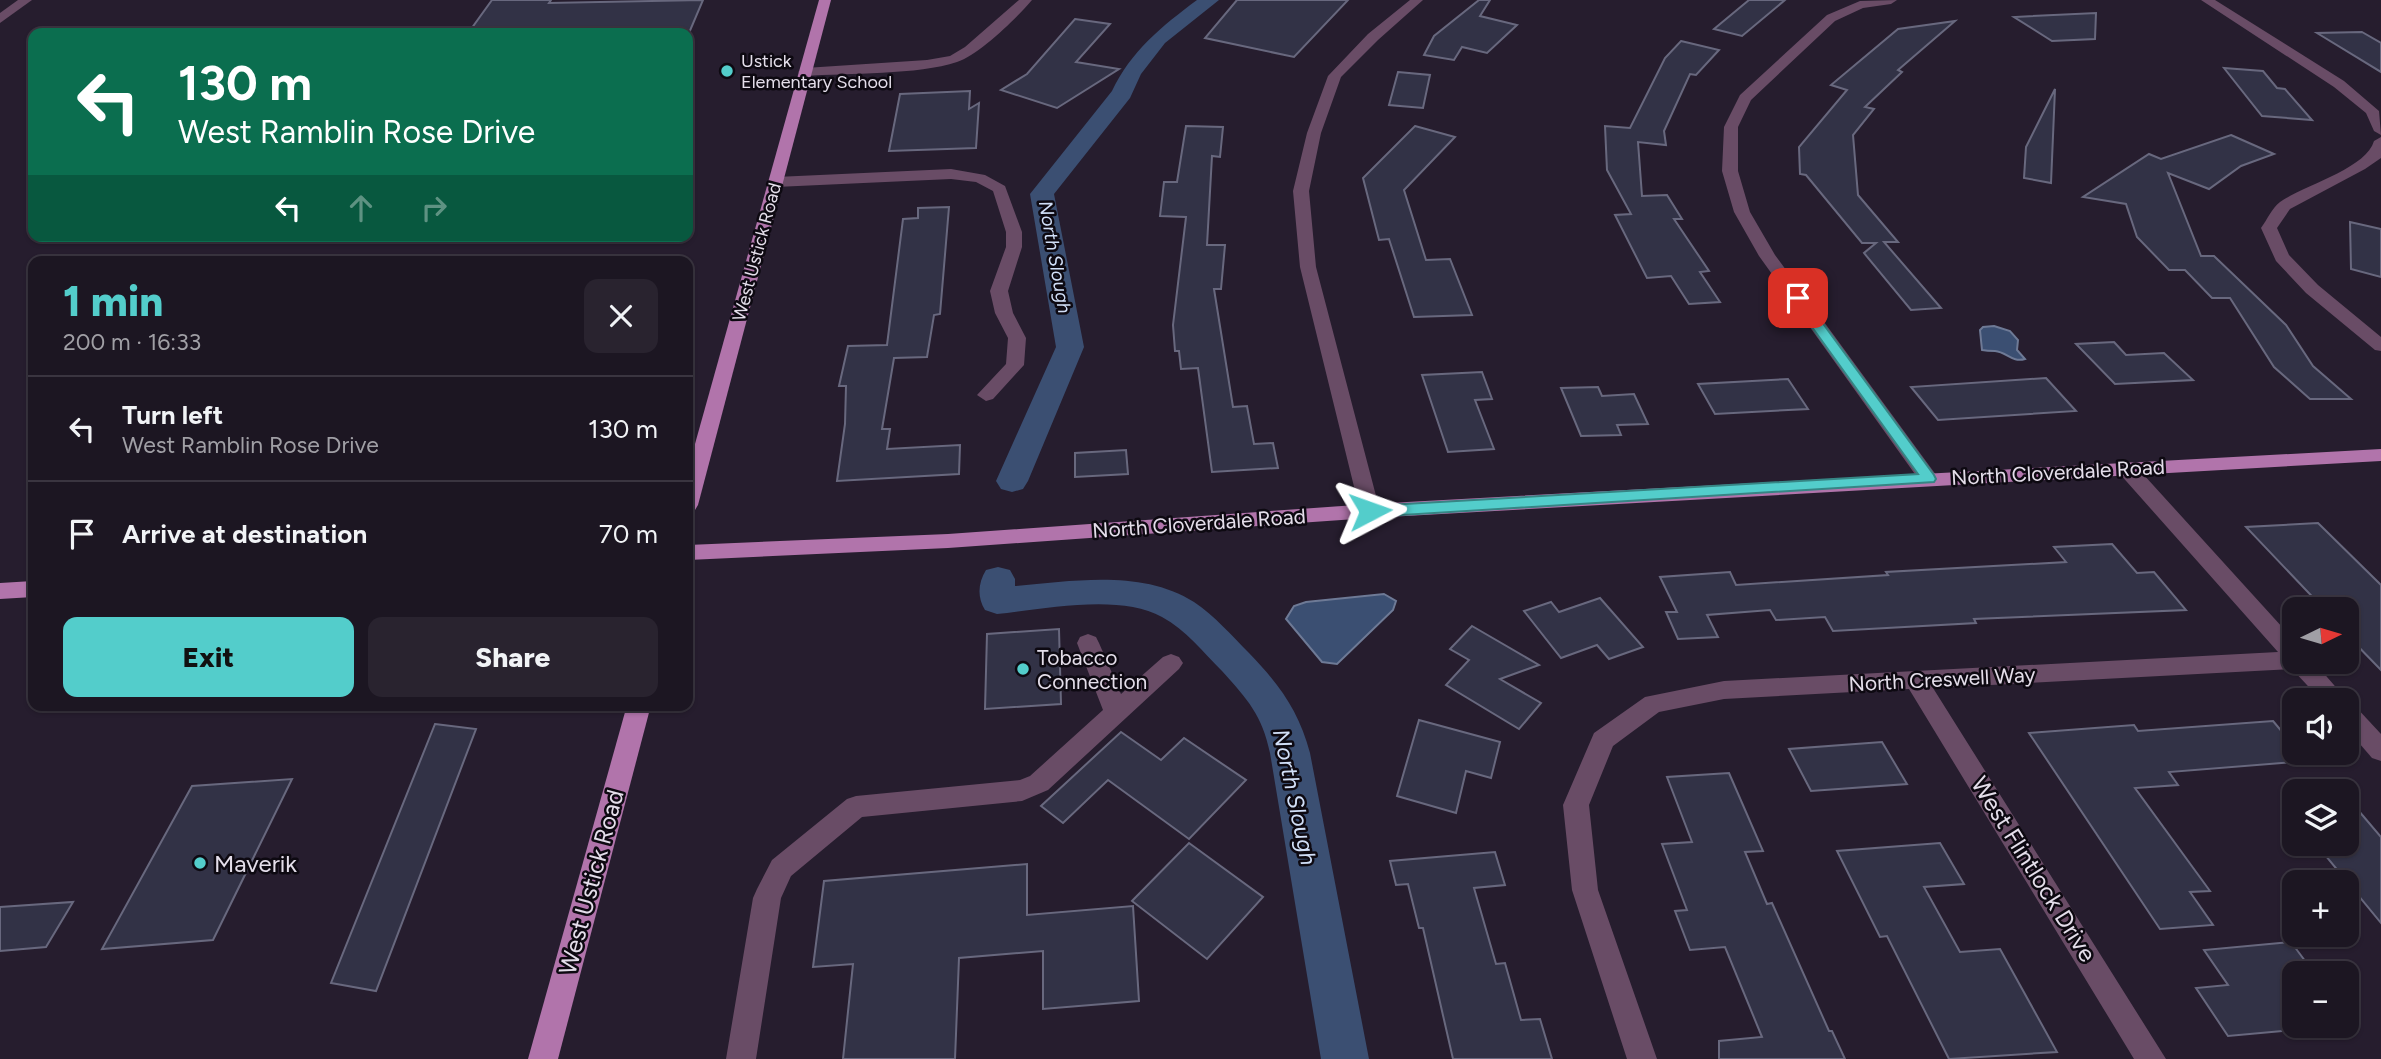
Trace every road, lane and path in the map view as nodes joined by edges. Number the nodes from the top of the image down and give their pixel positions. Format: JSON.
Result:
{"nodes":[{"id":1,"x":26,"y":0,"type":"edge"},
{"id":2,"x":825,"y":0,"type":"edge"},
{"id":3,"x":1026,"y":0,"type":"edge"},
{"id":4,"x":1417,"y":0,"type":"edge"},
{"id":5,"x":1891,"y":0,"type":"edge"},
{"id":6,"x":2207,"y":0,"type":"edge"},
{"id":7,"x":0,"y":19,"type":"edge"},
{"id":8,"x":805,"y":72,"type":"junction"},
{"id":9,"x":2381,"y":131,"type":"edge"},
{"id":10,"x":2381,"y":141,"type":"edge"},
{"id":11,"x":776,"y":182,"type":"junction"},
{"id":12,"x":2381,"y":346,"type":"edge"},
{"id":13,"x":986,"y":394,"type":"dead end"},
{"id":14,"x":2381,"y":455,"type":"edge"},
{"id":15,"x":2126,"y":468,"type":"junction"},
{"id":16,"x":1929,"y":479,"type":"junction"},
{"id":17,"x":693,"y":487,"type":"edge"},
{"id":18,"x":1370,"y":511,"type":"junction"},
{"id":19,"x":693,"y":553,"type":"edge"},
{"id":20,"x":28,"y":589,"type":"edge"},
{"id":21,"x":0,"y":591,"type":"edge"},
{"id":22,"x":2282,"y":642,"type":"edge"},
{"id":23,"x":1088,"y":643,"type":"dead end"},
{"id":24,"x":2282,"y":661,"type":"edge"},
{"id":25,"x":1171,"y":663,"type":"dead end"},
{"id":26,"x":2311,"y":674,"type":"edge"},
{"id":27,"x":1916,"y":680,"type":"junction"},
{"id":28,"x":2324,"y":688,"type":"edge"},
{"id":29,"x":637,"y":711,"type":"edge"},
{"id":30,"x":1116,"y":712,"type":"junction"},
{"id":31,"x":2359,"y":726,"type":"edge"},
{"id":32,"x":2381,"y":751,"type":"edge"},
{"id":33,"x":543,"y":1059,"type":"edge"},
{"id":34,"x":741,"y":1059,"type":"edge"},
{"id":35,"x":1642,"y":1059,"type":"edge"},
{"id":36,"x":2151,"y":1059,"type":"edge"}],
"edges":[{"from":1,"to":7,"type":"street"},
{"from":2,"to":8,"type":"main road","name":"West Ustick Road"},
{"from":3,"to":8,"type":"street"},
{"from":4,"to":18,"type":"street"},
{"from":5,"to":16,"type":"street"},
{"from":6,"to":9,"type":"street"},
{"from":8,"to":11,"type":"main road","name":"West Ustick Road"},
{"from":10,"to":12,"type":"street"},
{"from":11,"to":13,"type":"street"},
{"from":11,"to":17,"type":"main road","name":"West Ustick Road"},
{"from":14,"to":15,"type":"main road","name":"North Cloverdale Road"},
{"from":15,"to":16,"type":"main road","name":"North Cloverdale Road"},
{"from":15,"to":22,"type":"street"},
{"from":16,"to":18,"type":"main road","name":"North Cloverdale Road"},
{"from":18,"to":19,"type":"main road","name":"North Cloverdale Road"},
{"from":20,"to":21,"type":"main road"},
{"from":23,"to":30,"type":"street"},
{"from":24,"to":27,"type":"street","name":"North Creswell Way"},
{"from":25,"to":30,"type":"street"},
{"from":26,"to":28,"type":"street"},
{"from":27,"to":35,"type":"street","name":"North Creswell Way"},
{"from":27,"to":36,"type":"street","name":"West Flintlock Drive"},
{"from":29,"to":33,"type":"main road","name":"West Ustick Road"},
{"from":30,"to":34,"type":"street"},
{"from":31,"to":32,"type":"street"}]}
